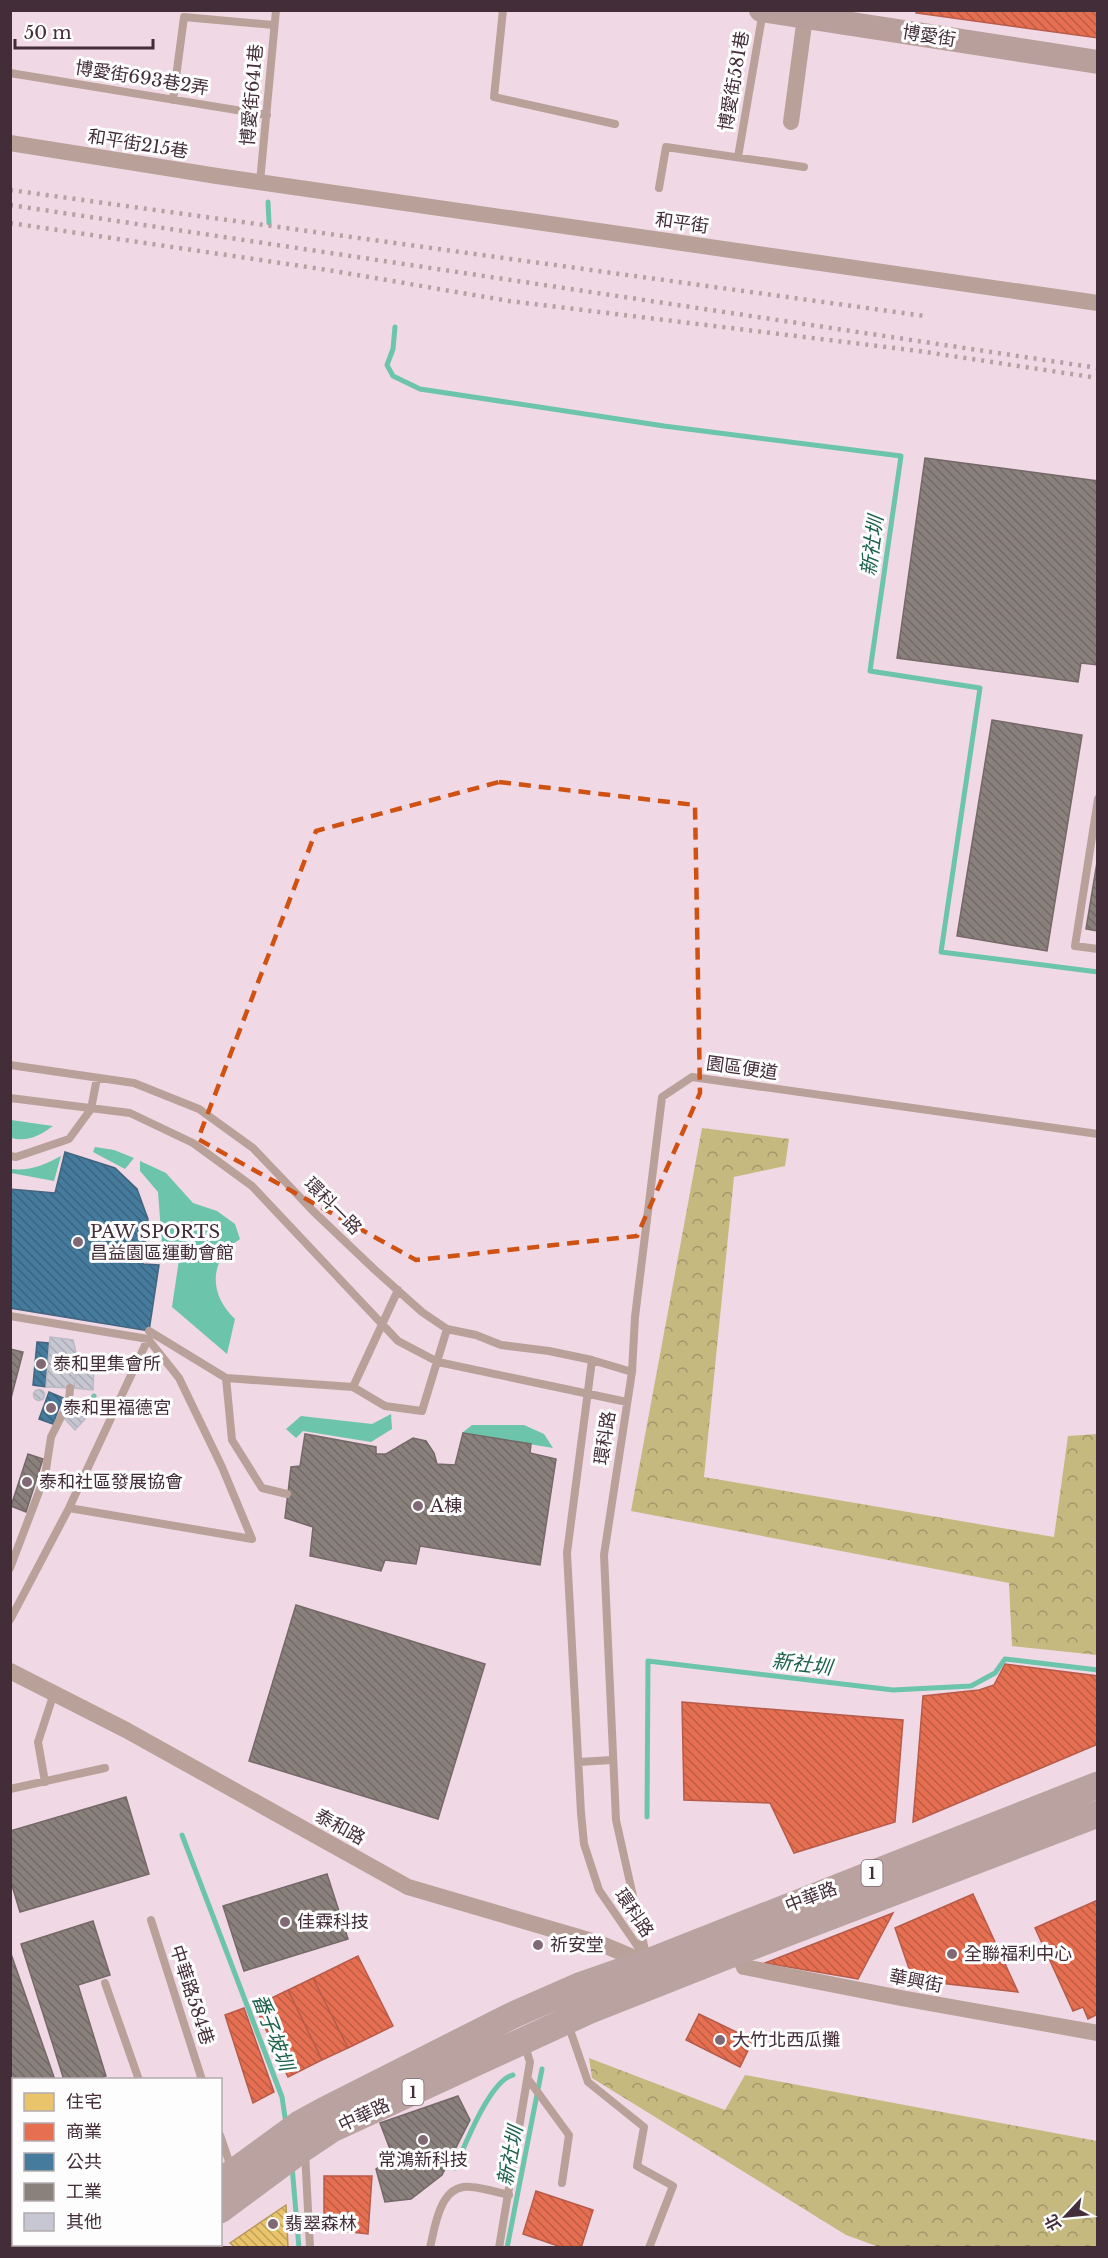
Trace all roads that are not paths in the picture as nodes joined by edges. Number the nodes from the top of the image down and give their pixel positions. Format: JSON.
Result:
{"nodes":[{"id":1,"x":276,"y":10,"type":"edge"},
{"id":2,"x":503,"y":10,"type":"edge"},
{"id":3,"x":762,"y":11,"type":"edge"},
{"id":4,"x":805,"y":17,"type":"junction"},
{"id":5,"x":274,"y":25,"type":"junction"},
{"id":6,"x":1098,"y":62,"type":"edge"},
{"id":7,"x":10,"y":73,"type":"edge"},
{"id":8,"x":173,"y":100,"type":"junction"},
{"id":9,"x":267,"y":115,"type":"junction"},
{"id":10,"x":791,"y":122,"type":"dead end"},
{"id":11,"x":615,"y":124,"type":"dead end"},
{"id":12,"x":10,"y":143,"type":"edge"},
{"id":13,"x":738,"y":157,"type":"junction"},
{"id":14,"x":804,"y":167,"type":"dead end"},
{"id":15,"x":260,"y":182,"type":"junction"},
{"id":16,"x":659,"y":188,"type":"dead end"},
{"id":17,"x":1098,"y":303,"type":"edge"},
{"id":18,"x":1098,"y":800,"type":"edge"},
{"id":19,"x":1098,"y":949,"type":"edge"},
{"id":20,"x":10,"y":1065,"type":"edge"},
{"id":21,"x":97,"y":1078,"type":"junction"},
{"id":22,"x":10,"y":1098,"type":"edge"},
{"id":23,"x":91,"y":1109,"type":"junction"},
{"id":24,"x":1098,"y":1134,"type":"edge"},
{"id":25,"x":10,"y":1156,"type":"edge"},
{"id":26,"x":398,"y":1290,"type":"junction"},
{"id":27,"x":10,"y":1316,"type":"edge"},
{"id":28,"x":381,"y":1324,"type":"junction"},
{"id":29,"x":447,"y":1329,"type":"junction"},
{"id":30,"x":149,"y":1335,"type":"junction"},
{"id":31,"x":592,"y":1360,"type":"junction"},
{"id":32,"x":438,"y":1362,"type":"junction"},
{"id":33,"x":632,"y":1372,"type":"junction"},
{"id":34,"x":226,"y":1378,"type":"junction"},
{"id":35,"x":352,"y":1387,"type":"junction"},
{"id":36,"x":70,"y":1388,"type":"dead end"},
{"id":37,"x":588,"y":1392,"type":"junction"},
{"id":38,"x":627,"y":1402,"type":"junction"},
{"id":39,"x":288,"y":1494,"type":"dead end"},
{"id":40,"x":69,"y":1508,"type":"junction"},
{"id":41,"x":10,"y":1568,"type":"edge"},
{"id":42,"x":10,"y":1620,"type":"edge"},
{"id":43,"x":10,"y":1671,"type":"edge"},
{"id":44,"x":54,"y":1692,"type":"junction"},
{"id":45,"x":612,"y":1760,"type":"junction"},
{"id":46,"x":579,"y":1762,"type":"junction"},
{"id":47,"x":105,"y":1768,"type":"dead end"},
{"id":48,"x":45,"y":1782,"type":"junction"},
{"id":49,"x":1098,"y":1785,"type":"edge"},
{"id":50,"x":10,"y":1789,"type":"edge"},
{"id":51,"x":1098,"y":1814,"type":"edge"},
{"id":52,"x":151,"y":1920,"type":"dead end"},
{"id":53,"x":737,"y":1952,"type":"junction"},
{"id":54,"x":653,"y":1973,"type":"junction"},
{"id":55,"x":105,"y":1983,"type":"dead end"},
{"id":56,"x":563,"y":2008,"type":"junction"},
{"id":57,"x":517,"y":2028,"type":"junction"},
{"id":58,"x":1098,"y":2033,"type":"edge"},
{"id":59,"x":139,"y":2078,"type":"edge"},
{"id":60,"x":202,"y":2078,"type":"edge"},
{"id":61,"x":528,"y":2079,"type":"junction"},
{"id":62,"x":303,"y":2135,"type":"junction"},
{"id":63,"x":222,"y":2147,"type":"edge"},
{"id":64,"x":268,"y":2160,"type":"junction"},
{"id":65,"x":227,"y":2178,"type":"edge"},
{"id":66,"x":562,"y":2183,"type":"dead end"},
{"id":67,"x":509,"y":2195,"type":"junction"},
{"id":68,"x":222,"y":2208,"type":"edge"},
{"id":69,"x":310,"y":2247,"type":"edge"},
{"id":70,"x":429,"y":2247,"type":"edge"},
{"id":71,"x":499,"y":2247,"type":"edge"},
{"id":72,"x":649,"y":2247,"type":"edge"}],
"edges":[{"from":1,"to":5,"type":"lane","name":"博愛街641巷"},
{"from":2,"to":11,"type":"lane"},
{"from":3,"to":4,"type":"street","name":"博愛街"},
{"from":3,"to":13,"type":"lane","name":"博愛街581巷"},
{"from":4,"to":6,"type":"street","name":"博愛街"},
{"from":4,"to":10,"type":"street"},
{"from":5,"to":8,"type":"lane"},
{"from":5,"to":9,"type":"lane","name":"博愛街641巷"},
{"from":7,"to":8,"type":"lane","name":"博愛街693巷2弄"},
{"from":8,"to":9,"type":"lane","name":"博愛街693巷2弄"},
{"from":9,"to":15,"type":"lane","name":"博愛街641巷"},
{"from":12,"to":15,"type":"street","name":"和平街215巷"},
{"from":13,"to":14,"type":"lane"},
{"from":13,"to":16,"type":"lane"},
{"from":15,"to":17,"type":"street","name":"和平街"},
{"from":18,"to":19,"type":"lane"},
{"from":20,"to":21,"type":"lane","name":"環科一路"},
{"from":21,"to":23,"type":"lane"},
{"from":21,"to":26,"type":"lane","name":"環科一路"},
{"from":22,"to":23,"type":"lane"},
{"from":23,"to":25,"type":"lane"},
{"from":23,"to":28,"type":"lane"},
{"from":24,"to":33,"type":"lane","name":"園區便道"},
{"from":26,"to":28,"type":"lane"},
{"from":26,"to":29,"type":"lane","name":"環科一路"},
{"from":27,"to":30,"type":"lane"},
{"from":28,"to":32,"type":"lane"},
{"from":28,"to":35,"type":"lane"},
{"from":29,"to":31,"type":"lane","name":"環科一路"},
{"from":29,"to":32,"type":"lane"},
{"from":30,"to":34,"type":"lane"},
{"from":30,"to":40,"type":"lane"},
{"from":30,"to":40,"type":"lane"},
{"from":31,"to":33,"type":"lane","name":"環科一路"},
{"from":31,"to":37,"type":"lane","name":"環科路"},
{"from":32,"to":35,"type":"lane"},
{"from":32,"to":37,"type":"lane"},
{"from":33,"to":38,"type":"lane","name":"環科路"},
{"from":34,"to":35,"type":"lane"},
{"from":34,"to":39,"type":"lane"},
{"from":36,"to":41,"type":"lane"},
{"from":37,"to":38,"type":"lane"},
{"from":37,"to":46,"type":"lane","name":"環科路"},
{"from":38,"to":45,"type":"lane","name":"環科路"},
{"from":40,"to":42,"type":"lane"},
{"from":43,"to":44,"type":"street","name":"泰和路"},
{"from":44,"to":48,"type":"lane"},
{"from":44,"to":54,"type":"street","name":"泰和路"},
{"from":45,"to":46,"type":"lane"},
{"from":45,"to":54,"type":"lane","name":"環科路"},
{"from":46,"to":54,"type":"lane","name":"環科路"},
{"from":47,"to":48,"type":"lane"},
{"from":48,"to":50,"type":"lane"},
{"from":49,"to":54,"type":"main road","name":"中華路","number":"1"},
{"from":51,"to":53,"type":"main road","name":"中華路","number":"1"},
{"from":52,"to":60,"type":"lane","name":"中華路584巷"},
{"from":53,"to":54,"type":"main road","name":"中華路","number":"1"},
{"from":53,"to":58,"type":"street","name":"華興街"},
{"from":54,"to":56,"type":"main road","name":"中華路","number":"1"},
{"from":55,"to":59,"type":"lane"},
{"from":56,"to":57,"type":"main road","number":"1"},
{"from":56,"to":72,"type":"lane"},
{"from":57,"to":61,"type":"lane"},
{"from":57,"to":62,"type":"main road","name":"中華路","number":"1"},
{"from":61,"to":66,"type":"lane"},
{"from":61,"to":67,"type":"lane"},
{"from":62,"to":64,"type":"main road","number":"1"},
{"from":62,"to":69,"type":"lane"},
{"from":63,"to":65,"type":"lane"},
{"from":64,"to":65,"type":"main road","number":"1"},
{"from":64,"to":68,"type":"main road","number":"1"},
{"from":67,"to":70,"type":"lane"},
{"from":67,"to":71,"type":"lane"}]}
